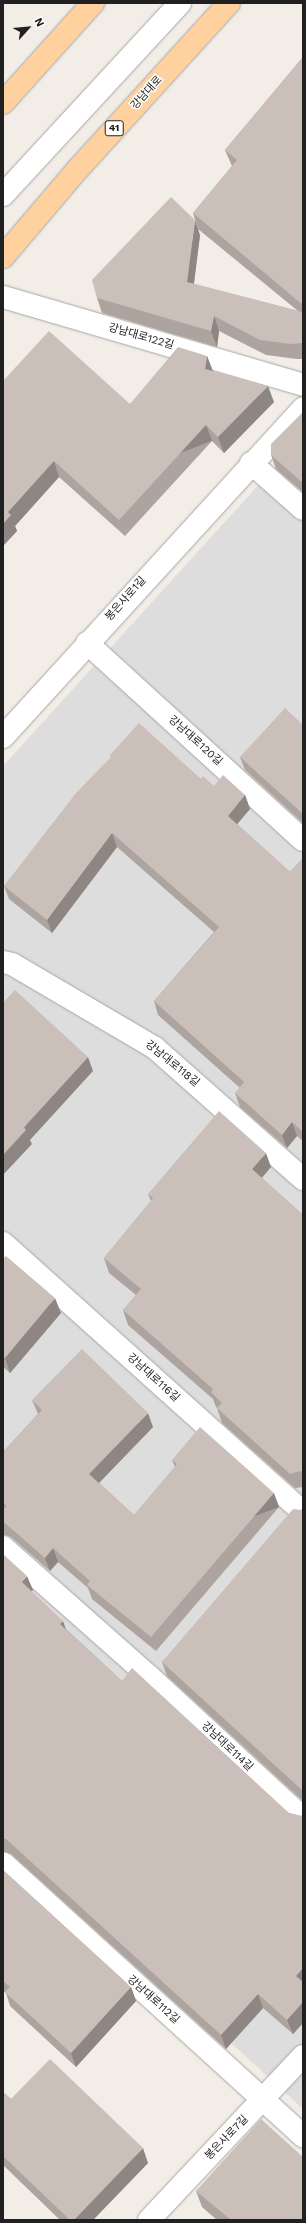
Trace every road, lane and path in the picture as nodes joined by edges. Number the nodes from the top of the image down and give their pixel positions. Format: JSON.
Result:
{"nodes":[{"id":1,"x":92,"y":3,"type":"edge"},
{"id":2,"x":180,"y":3,"type":"edge"},
{"id":3,"x":229,"y":3,"type":"edge"},
{"id":4,"x":3,"y":104,"type":"edge"},
{"id":5,"x":77,"y":170,"type":"junction"},
{"id":6,"x":3,"y":195,"type":"edge"},
{"id":7,"x":3,"y":241,"type":"edge"},
{"id":8,"x":3,"y":257,"type":"edge"},
{"id":9,"x":3,"y":297,"type":"edge"},
{"id":10,"x":303,"y":385,"type":"edge"},
{"id":11,"x":303,"y":409,"type":"edge"},
{"id":12,"x":251,"y":463,"type":"junction"},
{"id":13,"x":303,"y":509,"type":"edge"},
{"id":14,"x":87,"y":642,"type":"junction"},
{"id":15,"x":3,"y":737,"type":"edge"},
{"id":16,"x":303,"y":840,"type":"edge"},
{"id":17,"x":3,"y":962,"type":"edge"},
{"id":18,"x":303,"y":1179,"type":"edge"},
{"id":19,"x":3,"y":1243,"type":"edge"},
{"id":20,"x":301,"y":1505,"type":"edge"},
{"id":21,"x":281,"y":1523,"type":"edge"},
{"id":22,"x":3,"y":1547,"type":"edge"},
{"id":23,"x":165,"y":1659,"type":"edge"},
{"id":24,"x":150,"y":1677,"type":"junction"},
{"id":25,"x":303,"y":1818,"type":"edge"},
{"id":26,"x":3,"y":1864,"type":"edge"},
{"id":27,"x":303,"y":2056,"type":"edge"},
{"id":28,"x":263,"y":2100,"type":"junction"},
{"id":29,"x":303,"y":2136,"type":"edge"},
{"id":30,"x":149,"y":2220,"type":"edge"}],
"edges":[{"from":1,"to":4,"type":"main road"},
{"from":2,"to":6,"type":"street"},
{"from":3,"to":5,"type":"main road","name":"강남대로","number":"41"},
{"from":5,"to":7,"type":"street"},
{"from":5,"to":8,"type":"main road","name":"강남대로","number":"41"},
{"from":9,"to":10,"type":"street","name":"강남대로122길"},
{"from":11,"to":12,"type":"street","name":"봉은사로1길"},
{"from":12,"to":13,"type":"street"},
{"from":12,"to":14,"type":"street","name":"봉은사로1길"},
{"from":14,"to":15,"type":"street","name":"봉은사로1길"},
{"from":14,"to":16,"type":"street","name":"강남대로120길"},
{"from":17,"to":18,"type":"street","name":"강남대로118길"},
{"from":19,"to":20,"type":"street","name":"강남대로116길"},
{"from":20,"to":21,"type":"street"},
{"from":22,"to":24,"type":"street","name":"강남대로114길"},
{"from":23,"to":24,"type":"street"},
{"from":24,"to":25,"type":"street","name":"강남대로114길"},
{"from":26,"to":28,"type":"street","name":"강남대로112길"},
{"from":27,"to":28,"type":"street","name":"봉은사로7길"},
{"from":28,"to":29,"type":"street","name":"강남대로112길"},
{"from":28,"to":30,"type":"street","name":"봉은사로7길"}]}
